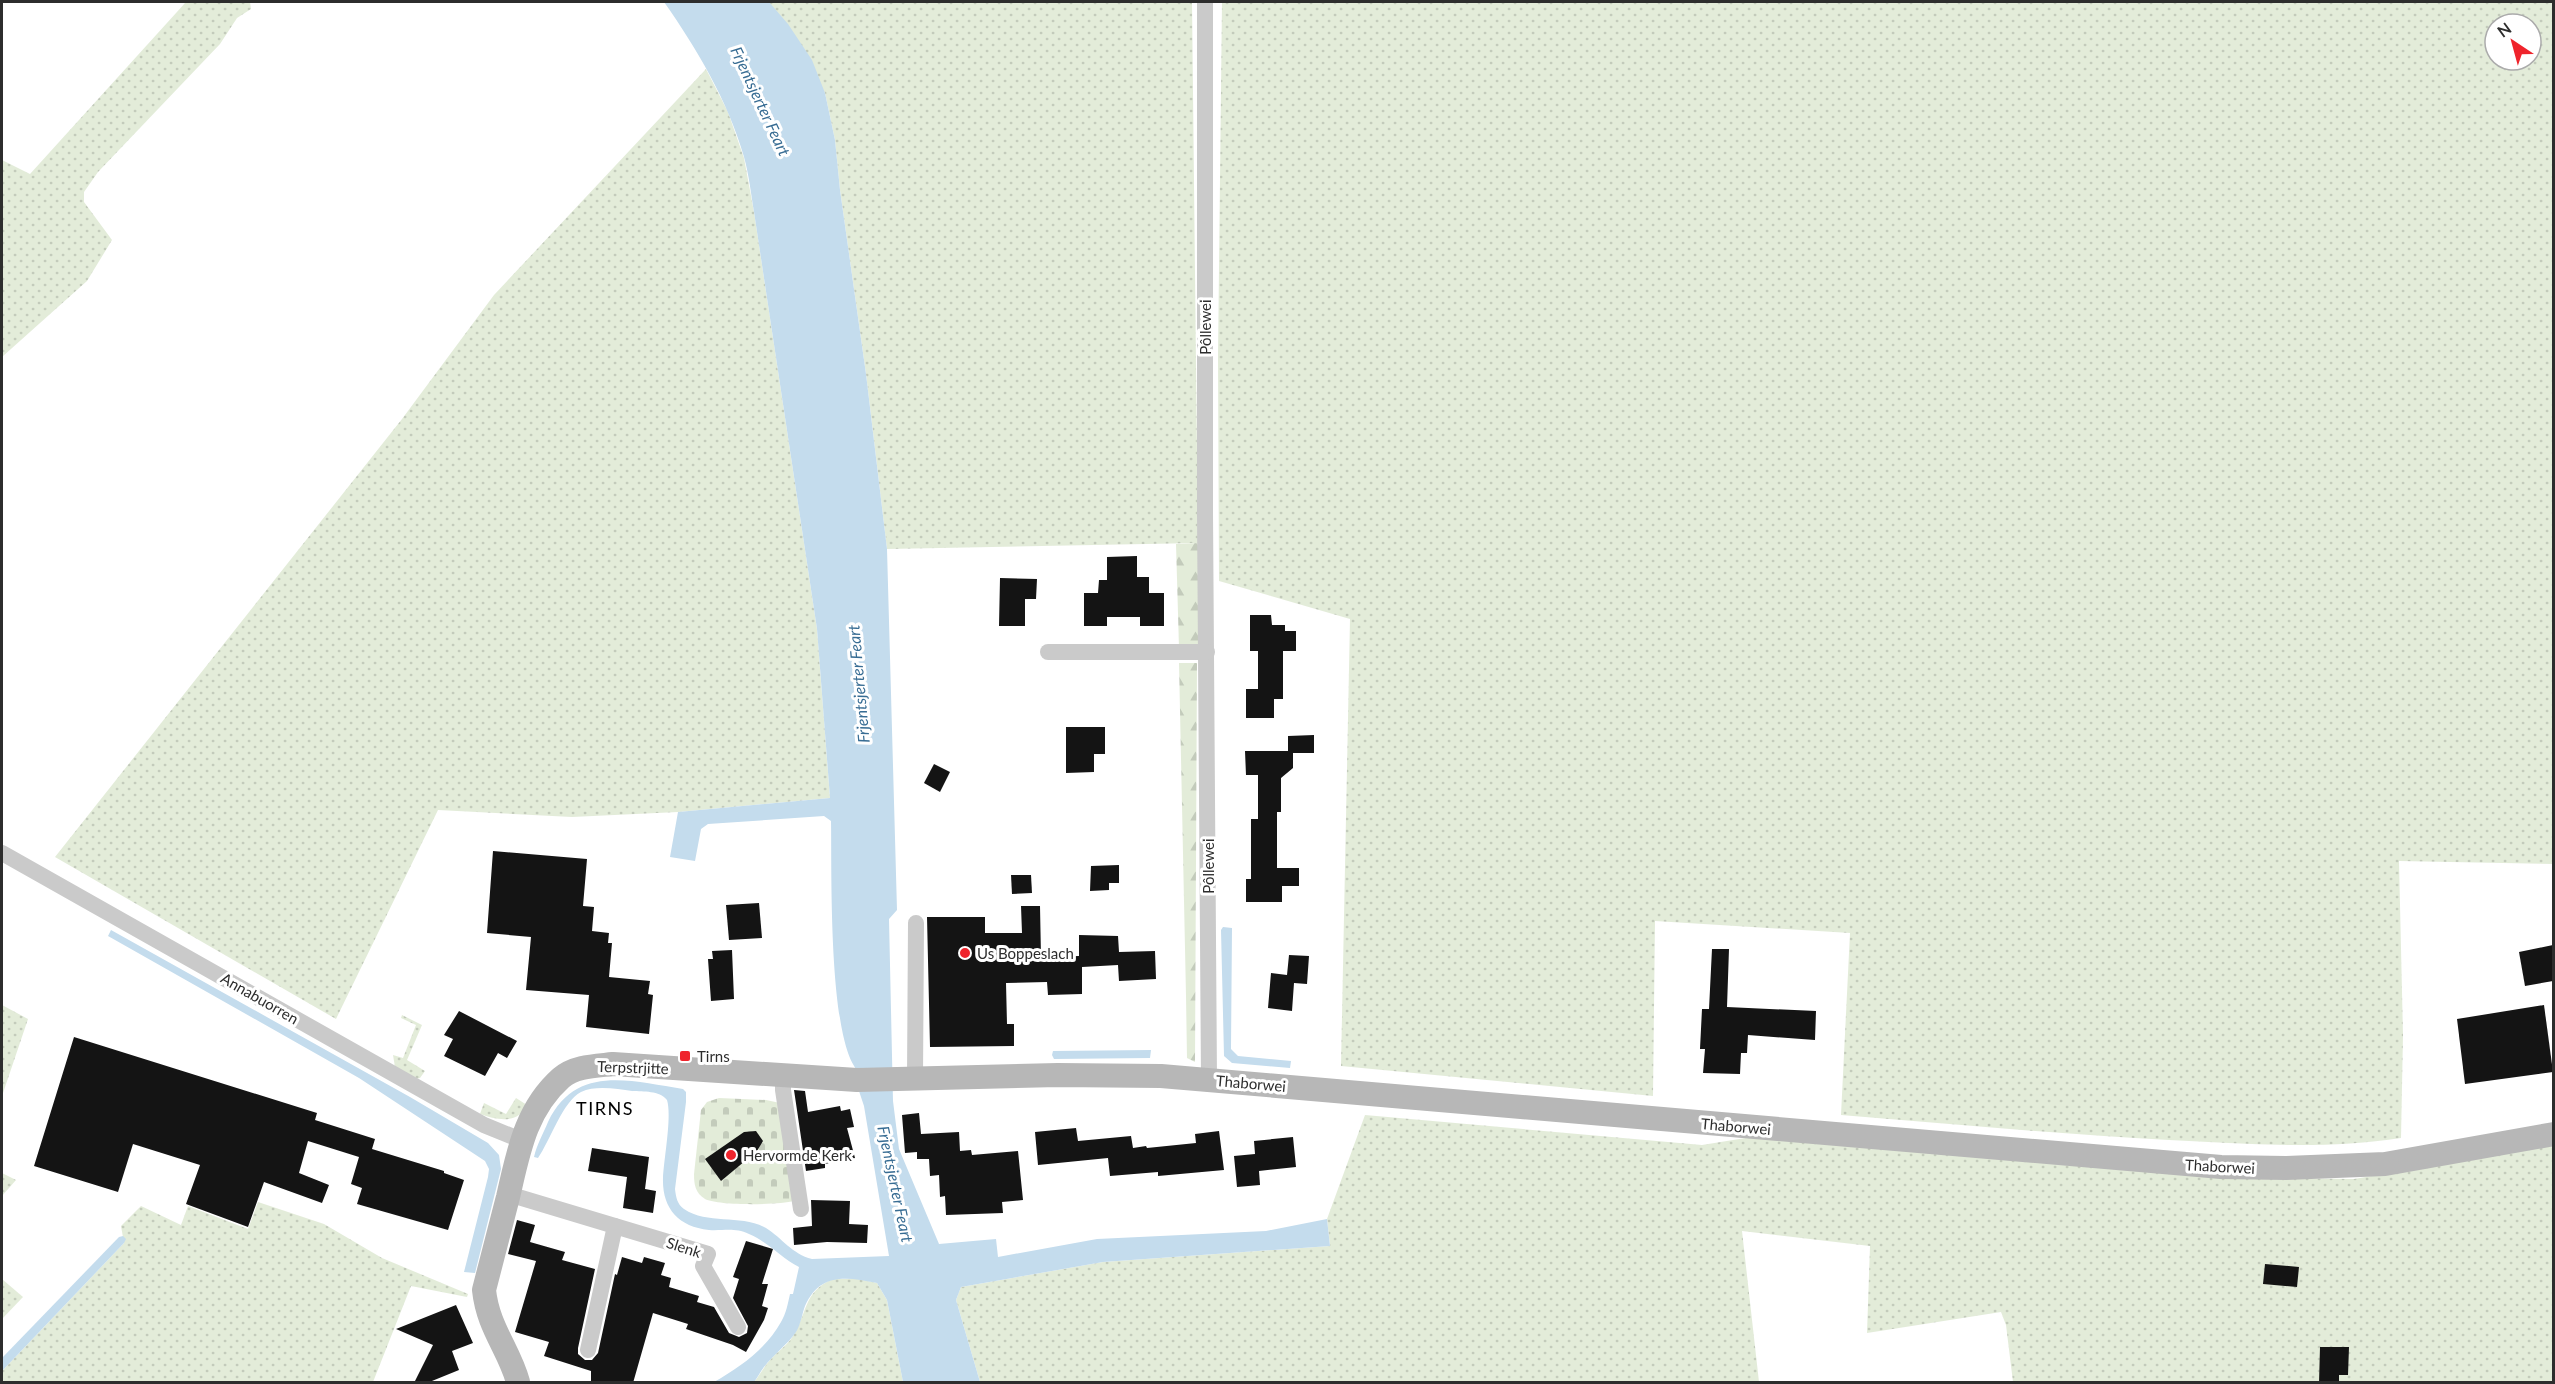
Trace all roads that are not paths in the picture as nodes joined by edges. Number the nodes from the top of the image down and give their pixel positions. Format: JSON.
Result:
{"nodes":[{"id":1,"x":1205,"y":2,"type":"edge"},
{"id":2,"x":1048,"y":652,"type":"dead end"},
{"id":3,"x":1207,"y":652,"type":"junction"},
{"id":4,"x":2,"y":853,"type":"edge"},
{"id":5,"x":916,"y":923,"type":"dead end"},
{"id":6,"x":783,"y":1076,"type":"junction"},
{"id":7,"x":905,"y":1078,"type":"junction"},
{"id":8,"x":857,"y":1080,"type":"joint"},
{"id":9,"x":1209,"y":1080,"type":"junction"},
{"id":10,"x":2553,"y":1134,"type":"edge"},
{"id":11,"x":521,"y":1140,"type":"junction"},
{"id":12,"x":508,"y":1194,"type":"junction"},
{"id":13,"x":801,"y":1209,"type":"dead end"},
{"id":14,"x":615,"y":1226,"type":"junction"},
{"id":15,"x":738,"y":1327,"type":"dead end"},
{"id":16,"x":588,"y":1350,"type":"dead end"},
{"id":17,"x":518,"y":1383,"type":"edge"}],
"edges":[{"from":1,"to":3,"type":"street","name":"Pôllewei"},
{"from":2,"to":3,"type":"street"},
{"from":3,"to":9,"type":"street","name":"Pôllewei"},
{"from":4,"to":11,"type":"street","name":"Annabuorren"},
{"from":5,"to":7,"type":"street"},
{"from":6,"to":8,"type":"street","name":"Terpstrjitte"},
{"from":6,"to":11,"type":"street","name":"Terpstrjitte"},
{"from":6,"to":13,"type":"street"},
{"from":7,"to":8,"type":"street","name":"Thaborwei"},
{"from":7,"to":9,"type":"street","name":"Thaborwei"},
{"from":9,"to":10,"type":"street","name":"Thaborwei"},
{"from":11,"to":12,"type":"street","name":"Terpstrjitte"},
{"from":12,"to":14,"type":"street","name":"Slenk"},
{"from":12,"to":17,"type":"street","name":"Terpstrjitte"},
{"from":14,"to":15,"type":"street","name":"Slenk"},
{"from":14,"to":16,"type":"street"}]}
